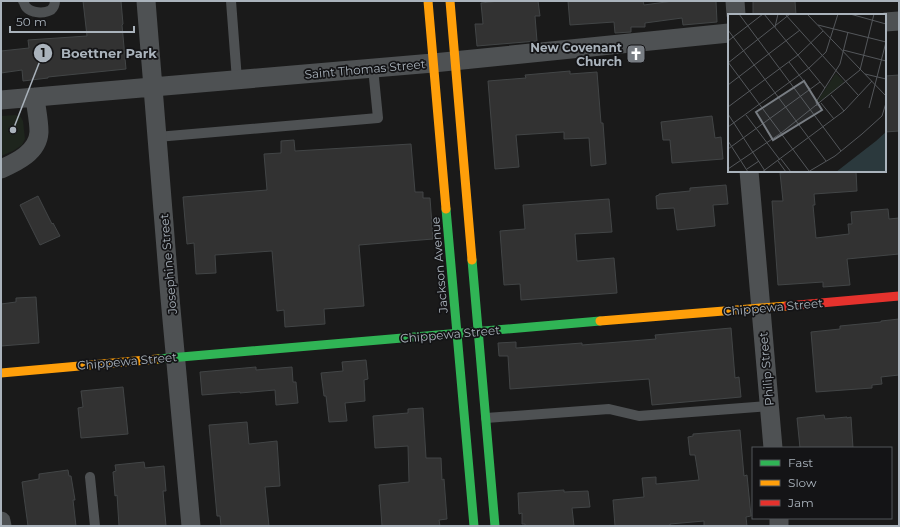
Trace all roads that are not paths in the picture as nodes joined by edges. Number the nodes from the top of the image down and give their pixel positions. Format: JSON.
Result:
{"nodes":[{"id":1,"x":23,"y":1,"type":"edge"},
{"id":2,"x":55,"y":1,"type":"edge"},
{"id":3,"x":146,"y":1,"type":"edge"},
{"id":4,"x":231,"y":1,"type":"edge"},
{"id":5,"x":428,"y":1,"type":"edge"},
{"id":6,"x":450,"y":1,"type":"edge"},
{"id":7,"x":734,"y":1,"type":"edge"},
{"id":8,"x":736,"y":14,"type":"edge"},
{"id":9,"x":899,"y":21,"type":"edge"},
{"id":10,"x":886,"y":22,"type":"edge"},
{"id":11,"x":728,"y":33,"type":"edge"},
{"id":12,"x":455,"y":61,"type":"junction"},
{"id":13,"x":433,"y":63,"type":"junction"},
{"id":14,"x":373,"y":68,"type":"junction"},
{"id":15,"x":237,"y":80,"type":"junction"},
{"id":16,"x":153,"y":87,"type":"junction"},
{"id":17,"x":35,"y":97,"type":"junction"},
{"id":18,"x":1,"y":100,"type":"edge"},
{"id":19,"x":157,"y":137,"type":"junction"},
{"id":20,"x":1,"y":169,"type":"edge"},
{"id":21,"x":749,"y":172,"type":"edge"},
{"id":22,"x":899,"y":296,"type":"edge"},
{"id":23,"x":761,"y":308,"type":"junction"},
{"id":24,"x":478,"y":331,"type":"junction"},
{"id":25,"x":457,"y":333,"type":"junction"},
{"id":26,"x":176,"y":357,"type":"junction"},
{"id":27,"x":1,"y":373,"type":"edge"},
{"id":28,"x":769,"y":406,"type":"junction"},
{"id":29,"x":486,"y":418,"type":"junction"},
{"id":30,"x":773,"y":447,"type":"edge"},
{"id":31,"x":90,"y":476,"type":"dead end"},
{"id":32,"x":1,"y":521,"type":"edge"},
{"id":33,"x":2,"y":526,"type":"edge"},
{"id":34,"x":95,"y":526,"type":"edge"},
{"id":35,"x":192,"y":526,"type":"edge"},
{"id":36,"x":474,"y":526,"type":"edge"},
{"id":37,"x":495,"y":526,"type":"edge"}],
"edges":[{"from":1,"to":2,"type":"lane"},
{"from":3,"to":16,"type":"street","name":"Josephine Street"},
{"from":4,"to":15,"type":"lane"},
{"from":5,"to":13,"type":"street","name":"Jackson Avenue"},
{"from":6,"to":12,"type":"street"},
{"from":7,"to":8,"type":"street"},
{"from":9,"to":10,"type":"street"},
{"from":11,"to":12,"type":"street","name":"Saint Thomas Street"},
{"from":12,"to":13,"type":"street","name":"Saint Thomas Street"},
{"from":12,"to":24,"type":"street"},
{"from":13,"to":14,"type":"street","name":"Saint Thomas Street"},
{"from":13,"to":25,"type":"street","name":"Jackson Avenue"},
{"from":14,"to":15,"type":"street","name":"Saint Thomas Street"},
{"from":14,"to":19,"type":"lane"},
{"from":15,"to":16,"type":"street","name":"Saint Thomas Street"},
{"from":16,"to":17,"type":"street","name":"Saint Thomas Street"},
{"from":16,"to":19,"type":"street","name":"Josephine Street"},
{"from":17,"to":18,"type":"street","name":"Saint Thomas Street"},
{"from":17,"to":20,"type":"street"},
{"from":19,"to":26,"type":"street","name":"Josephine Street"},
{"from":21,"to":23,"type":"street","name":"Philip Street"},
{"from":22,"to":23,"type":"street","name":"Chippewa Street"},
{"from":23,"to":24,"type":"street","name":"Chippewa Street"},
{"from":23,"to":28,"type":"street","name":"Philip Street"},
{"from":24,"to":25,"type":"street","name":"Chippewa Street"},
{"from":24,"to":29,"type":"street"},
{"from":25,"to":26,"type":"street","name":"Chippewa Street"},
{"from":25,"to":36,"type":"street","name":"Jackson Avenue"},
{"from":26,"to":27,"type":"street","name":"Chippewa Street"},
{"from":26,"to":35,"type":"street","name":"Josephine Street"},
{"from":28,"to":29,"type":"lane"},
{"from":28,"to":30,"type":"street","name":"Philip Street"},
{"from":29,"to":37,"type":"street"},
{"from":31,"to":34,"type":"lane"},
{"from":32,"to":33,"type":"street"}]}
